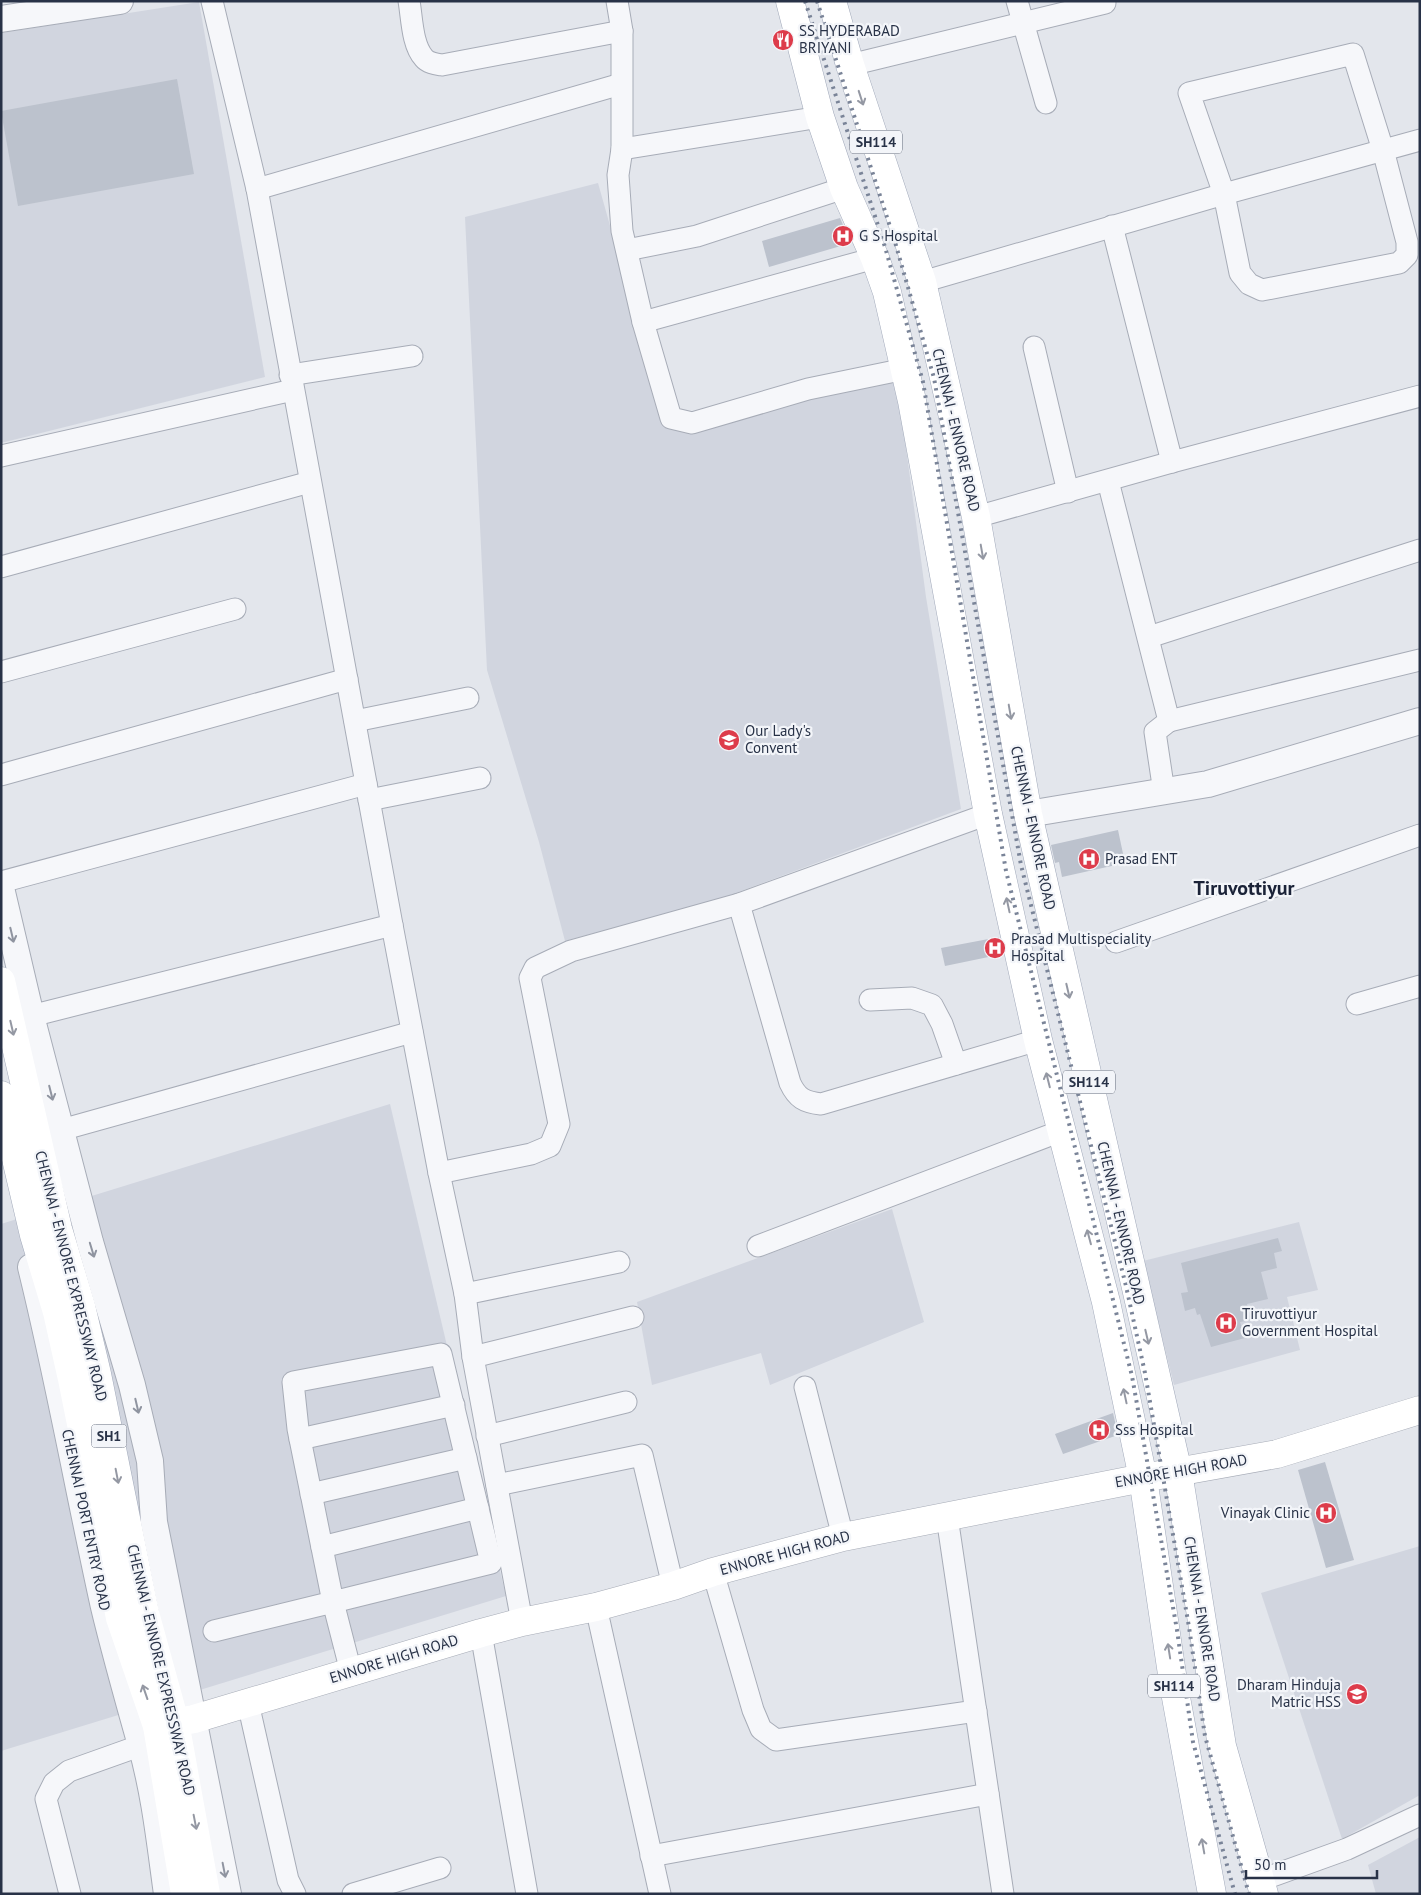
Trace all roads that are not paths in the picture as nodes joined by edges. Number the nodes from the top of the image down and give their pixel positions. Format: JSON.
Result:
{"nodes":[{"id":1,"x":120,"y":1,"type":"edge"},
{"id":2,"x":212,"y":1,"type":"edge"},
{"id":3,"x":409,"y":1,"type":"edge"},
{"id":4,"x":617,"y":1,"type":"edge"},
{"id":5,"x":790,"y":1,"type":"edge"},
{"id":6,"x":832,"y":1,"type":"edge"},
{"id":7,"x":1017,"y":1,"type":"edge"},
{"id":8,"x":1105,"y":2,"type":"dead end"},
{"id":9,"x":1,"y":19,"type":"edge"},
{"id":10,"x":1024,"y":22,"type":"junction"},
{"id":11,"x":622,"y":31,"type":"junction"},
{"id":12,"x":850,"y":65,"type":"junction"},
{"id":13,"x":622,"y":84,"type":"junction"},
{"id":14,"x":1046,"y":103,"type":"dead end"},
{"id":15,"x":820,"y":117,"type":"junction"},
{"id":16,"x":1420,"y":140,"type":"edge"},
{"id":17,"x":622,"y":149,"type":"junction"},
{"id":18,"x":1384,"y":150,"type":"junction"},
{"id":19,"x":844,"y":188,"type":"junction"},
{"id":20,"x":257,"y":189,"type":"junction"},
{"id":21,"x":1224,"y":194,"type":"junction"},
{"id":22,"x":1112,"y":226,"type":"junction"},
{"id":23,"x":627,"y":250,"type":"junction"},
{"id":24,"x":876,"y":258,"type":"junction"},
{"id":25,"x":922,"y":282,"type":"junction"},
{"id":26,"x":643,"y":322,"type":"junction"},
{"id":27,"x":936,"y":345,"type":"junction"},
{"id":28,"x":1034,"y":347,"type":"dead end"},
{"id":29,"x":412,"y":356,"type":"dead end"},
{"id":30,"x":903,"y":361,"type":"junction"},
{"id":31,"x":291,"y":382,"type":"junction"},
{"id":32,"x":1420,"y":396,"type":"edge"},
{"id":33,"x":1,"y":456,"type":"edge"},
{"id":34,"x":1172,"y":462,"type":"junction"},
{"id":35,"x":1108,"y":480,"type":"junction"},
{"id":36,"x":310,"y":482,"type":"junction"},
{"id":37,"x":1068,"y":492,"type":"junction"},
{"id":38,"x":976,"y":517,"type":"junction"},
{"id":39,"x":1420,"y":550,"type":"edge"},
{"id":40,"x":1,"y":567,"type":"edge"},
{"id":41,"x":235,"y":609,"type":"dead end"},
{"id":42,"x":1149,"y":636,"type":"junction"},
{"id":43,"x":1420,"y":660,"type":"edge"},
{"id":44,"x":1,"y":672,"type":"edge"},
{"id":45,"x":347,"y":679,"type":"junction"},
{"id":46,"x":468,"y":698,"type":"dead end"},
{"id":47,"x":354,"y":720,"type":"junction"},
{"id":48,"x":1169,"y":721,"type":"junction"},
{"id":49,"x":1420,"y":721,"type":"edge"},
{"id":50,"x":1,"y":775,"type":"edge"},
{"id":51,"x":480,"y":778,"type":"dead end"},
{"id":52,"x":368,"y":792,"type":"junction"},
{"id":53,"x":1164,"y":792,"type":"junction"},
{"id":54,"x":988,"y":814,"type":"junction"},
{"id":55,"x":1028,"y":814,"type":"junction"},
{"id":56,"x":1420,"y":835,"type":"edge"},
{"id":57,"x":1,"y":882,"type":"edge"},
{"id":58,"x":1,"y":888,"type":"edge"},
{"id":59,"x":740,"y":904,"type":"junction"},
{"id":60,"x":392,"y":925,"type":"junction"},
{"id":61,"x":1116,"y":942,"type":"dead end"},
{"id":62,"x":1,"y":981,"type":"edge"},
{"id":63,"x":1420,"y":986,"type":"edge"},
{"id":64,"x":870,"y":1000,"type":"dead end"},
{"id":65,"x":1357,"y":1004,"type":"dead end"},
{"id":66,"x":31,"y":1016,"type":"junction"},
{"id":67,"x":412,"y":1032,"type":"junction"},
{"id":68,"x":1038,"y":1040,"type":"junction"},
{"id":69,"x":956,"y":1064,"type":"junction"},
{"id":70,"x":1,"y":1095,"type":"edge"},
{"id":71,"x":60,"y":1130,"type":"junction"},
{"id":72,"x":1061,"y":1131,"type":"junction"},
{"id":73,"x":1,"y":1146,"type":"edge"},
{"id":74,"x":439,"y":1173,"type":"junction"},
{"id":75,"x":758,"y":1246,"type":"dead end"},
{"id":76,"x":619,"y":1262,"type":"dead end"},
{"id":77,"x":465,"y":1294,"type":"junction"},
{"id":78,"x":633,"y":1317,"type":"dead end"},
{"id":79,"x":473,"y":1357,"type":"junction"},
{"id":80,"x":805,"y":1388,"type":"dead end"},
{"id":81,"x":626,"y":1402,"type":"dead end"},
{"id":82,"x":454,"y":1405,"type":"junction"},
{"id":83,"x":1420,"y":1410,"type":"edge"},
{"id":84,"x":487,"y":1436,"type":"junction"},
{"id":85,"x":300,"y":1439,"type":"junction"},
{"id":86,"x":466,"y":1458,"type":"junction"},
{"id":87,"x":1178,"y":1472,"type":"junction"},
{"id":88,"x":1142,"y":1478,"type":"junction"},
{"id":89,"x":497,"y":1485,"type":"junction"},
{"id":90,"x":311,"y":1494,"type":"junction"},
{"id":91,"x":478,"y":1508,"type":"junction"},
{"id":92,"x":947,"y":1517,"type":"junction"},
{"id":93,"x":844,"y":1537,"type":"junction"},
{"id":94,"x":322,"y":1546,"type":"junction"},
{"id":95,"x":713,"y":1572,"type":"junction"},
{"id":96,"x":673,"y":1586,"type":"junction"},
{"id":97,"x":333,"y":1602,"type":"junction"},
{"id":98,"x":596,"y":1608,"type":"junction"},
{"id":99,"x":522,"y":1622,"type":"junction"},
{"id":100,"x":214,"y":1631,"type":"dead end"},
{"id":101,"x":481,"y":1633,"type":"junction"},
{"id":102,"x":351,"y":1672,"type":"junction"},
{"id":103,"x":248,"y":1703,"type":"junction"},
{"id":104,"x":976,"y":1711,"type":"junction"},
{"id":105,"x":165,"y":1730,"type":"junction"},
{"id":106,"x":988,"y":1794,"type":"junction"},
{"id":107,"x":1420,"y":1815,"type":"edge"},
{"id":108,"x":651,"y":1856,"type":"junction"},
{"id":109,"x":440,"y":1868,"type":"dead end"},
{"id":110,"x":1262,"y":1887,"type":"edge"},
{"id":111,"x":70,"y":1894,"type":"edge"},
{"id":112,"x":167,"y":1894,"type":"edge"},
{"id":113,"x":185,"y":1894,"type":"edge"},
{"id":114,"x":206,"y":1894,"type":"edge"},
{"id":115,"x":228,"y":1894,"type":"edge"},
{"id":116,"x":295,"y":1894,"type":"edge"},
{"id":117,"x":352,"y":1894,"type":"edge"},
{"id":118,"x":527,"y":1894,"type":"edge"},
{"id":119,"x":660,"y":1894,"type":"edge"},
{"id":120,"x":1003,"y":1894,"type":"edge"},
{"id":121,"x":1212,"y":1894,"type":"edge"}],
"edges":[{"from":1,"to":9,"type":"street"},
{"from":2,"to":20,"type":"street"},
{"from":3,"to":11,"type":"street"},
{"from":4,"to":11,"type":"street"},
{"from":5,"to":15,"type":"main road","number":"SH114"},
{"from":6,"to":12,"type":"main road","name":"CHENNAI - ENNORE ROAD","number":"SH114"},
{"from":7,"to":10,"type":"street"},
{"from":8,"to":10,"type":"street"},
{"from":10,"to":12,"type":"street"},
{"from":10,"to":14,"type":"street"},
{"from":11,"to":13,"type":"street"},
{"from":12,"to":25,"type":"main road","name":"CHENNAI - ENNORE ROAD","number":"SH114","one_way":true},
{"from":13,"to":17,"type":"street"},
{"from":13,"to":20,"type":"street"},
{"from":15,"to":17,"type":"street"},
{"from":15,"to":19,"type":"main road","number":"SH114"},
{"from":16,"to":18,"type":"street"},
{"from":17,"to":23,"type":"street"},
{"from":18,"to":21,"type":"street"},
{"from":18,"to":21,"type":"street"},
{"from":18,"to":21,"type":"street"},
{"from":19,"to":23,"type":"street"},
{"from":19,"to":24,"type":"main road","number":"SH114"},
{"from":20,"to":31,"type":"street"},
{"from":21,"to":22,"type":"street"},
{"from":22,"to":25,"type":"street"},
{"from":22,"to":34,"type":"street"},
{"from":23,"to":26,"type":"street"},
{"from":24,"to":26,"type":"street"},
{"from":24,"to":30,"type":"main road","number":"SH114"},
{"from":25,"to":27,"type":"main road","name":"CHENNAI - ENNORE ROAD","number":"SH114"},
{"from":26,"to":30,"type":"street"},
{"from":27,"to":30,"type":"main road"},
{"from":27,"to":38,"type":"main road","name":"CHENNAI - ENNORE ROAD","number":"SH114"},
{"from":28,"to":37,"type":"street"},
{"from":29,"to":31,"type":"street"},
{"from":30,"to":54,"type":"main road","number":"SH114"},
{"from":31,"to":33,"type":"street"},
{"from":31,"to":36,"type":"street"},
{"from":32,"to":34,"type":"street"},
{"from":34,"to":35,"type":"street"},
{"from":35,"to":37,"type":"street"},
{"from":35,"to":42,"type":"street"},
{"from":36,"to":40,"type":"street"},
{"from":36,"to":45,"type":"street"},
{"from":37,"to":38,"type":"street"},
{"from":38,"to":55,"type":"main road","name":"CHENNAI - ENNORE ROAD","number":"SH114","one_way":true},
{"from":39,"to":42,"type":"street"},
{"from":41,"to":44,"type":"street"},
{"from":42,"to":48,"type":"street"},
{"from":43,"to":48,"type":"street"},
{"from":45,"to":47,"type":"street"},
{"from":45,"to":50,"type":"street"},
{"from":46,"to":47,"type":"street"},
{"from":47,"to":52,"type":"street"},
{"from":48,"to":53,"type":"street"},
{"from":49,"to":53,"type":"street"},
{"from":51,"to":52,"type":"street"},
{"from":52,"to":57,"type":"street"},
{"from":52,"to":60,"type":"street"},
{"from":53,"to":55,"type":"street"},
{"from":54,"to":59,"type":"street"},
{"from":68,"to":54,"type":"main road","number":"SH114","one_way":true},
{"from":55,"to":87,"type":"main road","name":"CHENNAI - ENNORE ROAD","number":"SH114","one_way":true},
{"from":56,"to":61,"type":"street"},
{"from":58,"to":66,"type":"street","one_way":true},
{"from":59,"to":69,"type":"street"},
{"from":59,"to":74,"type":"street"},
{"from":60,"to":66,"type":"street"},
{"from":60,"to":67,"type":"street"},
{"from":62,"to":105,"type":"main road","name":"CHENNAI - ENNORE EXPRESSWAY ROAD","number":"SH1","one_way":true},
{"from":63,"to":65,"type":"street"},
{"from":64,"to":69,"type":"street"},
{"from":66,"to":71,"type":"street","one_way":true},
{"from":67,"to":71,"type":"street"},
{"from":67,"to":74,"type":"street"},
{"from":68,"to":69,"type":"street"},
{"from":72,"to":68,"type":"main road","number":"SH114","one_way":true},
{"from":105,"to":70,"type":"main road","name":"CHENNAI - ENNORE EXPRESSWAY ROAD","number":"SH1","one_way":true},
{"from":71,"to":105,"type":"street","one_way":true},
{"from":72,"to":75,"type":"street"},
{"from":88,"to":72,"type":"main road","number":"SH114","one_way":true},
{"from":73,"to":105,"type":"street","name":"CHENNAI PORT ENTRY ROAD"},
{"from":74,"to":77,"type":"street"},
{"from":76,"to":77,"type":"street"},
{"from":77,"to":79,"type":"street"},
{"from":78,"to":79,"type":"street"},
{"from":79,"to":84,"type":"street"},
{"from":80,"to":93,"type":"street"},
{"from":81,"to":84,"type":"street"},
{"from":82,"to":85,"type":"street"},
{"from":82,"to":85,"type":"street"},
{"from":82,"to":86,"type":"street"},
{"from":83,"to":87,"type":"main road","name":"ENNORE HIGH ROAD"},
{"from":84,"to":89,"type":"street"},
{"from":85,"to":90,"type":"street"},
{"from":86,"to":90,"type":"street"},
{"from":86,"to":91,"type":"street"},
{"from":87,"to":88,"type":"main road","name":"ENNORE HIGH ROAD"},
{"from":87,"to":110,"type":"main road","name":"CHENNAI - ENNORE ROAD","number":"SH114"},
{"from":88,"to":92,"type":"main road","name":"ENNORE HIGH ROAD"},
{"from":121,"to":88,"type":"main road","number":"SH114","one_way":true},
{"from":89,"to":96,"type":"street"},
{"from":89,"to":99,"type":"street"},
{"from":90,"to":94,"type":"street"},
{"from":91,"to":94,"type":"street"},
{"from":91,"to":97,"type":"street"},
{"from":92,"to":93,"type":"main road","name":"ENNORE HIGH ROAD"},
{"from":92,"to":104,"type":"street"},
{"from":93,"to":95,"type":"main road","name":"ENNORE HIGH ROAD"},
{"from":94,"to":97,"type":"street"},
{"from":95,"to":96,"type":"main road","name":"ENNORE HIGH ROAD"},
{"from":95,"to":104,"type":"street"},
{"from":96,"to":98,"type":"main road","name":"ENNORE HIGH ROAD"},
{"from":97,"to":100,"type":"street"},
{"from":97,"to":102,"type":"street"},
{"from":98,"to":99,"type":"main road","name":"ENNORE HIGH ROAD"},
{"from":98,"to":108,"type":"street"},
{"from":99,"to":101,"type":"main road","name":"ENNORE HIGH ROAD"},
{"from":101,"to":102,"type":"main road","name":"ENNORE HIGH ROAD"},
{"from":101,"to":118,"type":"street"},
{"from":102,"to":103,"type":"main road","name":"ENNORE HIGH ROAD"},
{"from":103,"to":105,"type":"main road","name":"ENNORE HIGH ROAD"},
{"from":103,"to":116,"type":"street"},
{"from":104,"to":106,"type":"street"},
{"from":105,"to":111,"type":"street"},
{"from":105,"to":112,"type":"street","name":"CHENNAI PORT ENTRY ROAD"},
{"from":105,"to":113,"type":"main road","name":"CHENNAI - ENNORE EXPRESSWAY ROAD","number":"SH1"},
{"from":105,"to":114,"type":"main road","name":"CHENNAI - ENNORE EXPRESSWAY ROAD","number":"SH1","one_way":true},
{"from":105,"to":115,"type":"street","one_way":true},
{"from":106,"to":108,"type":"street"},
{"from":106,"to":120,"type":"street"},
{"from":107,"to":110,"type":"street"},
{"from":108,"to":119,"type":"street"},
{"from":109,"to":117,"type":"street"}]}
